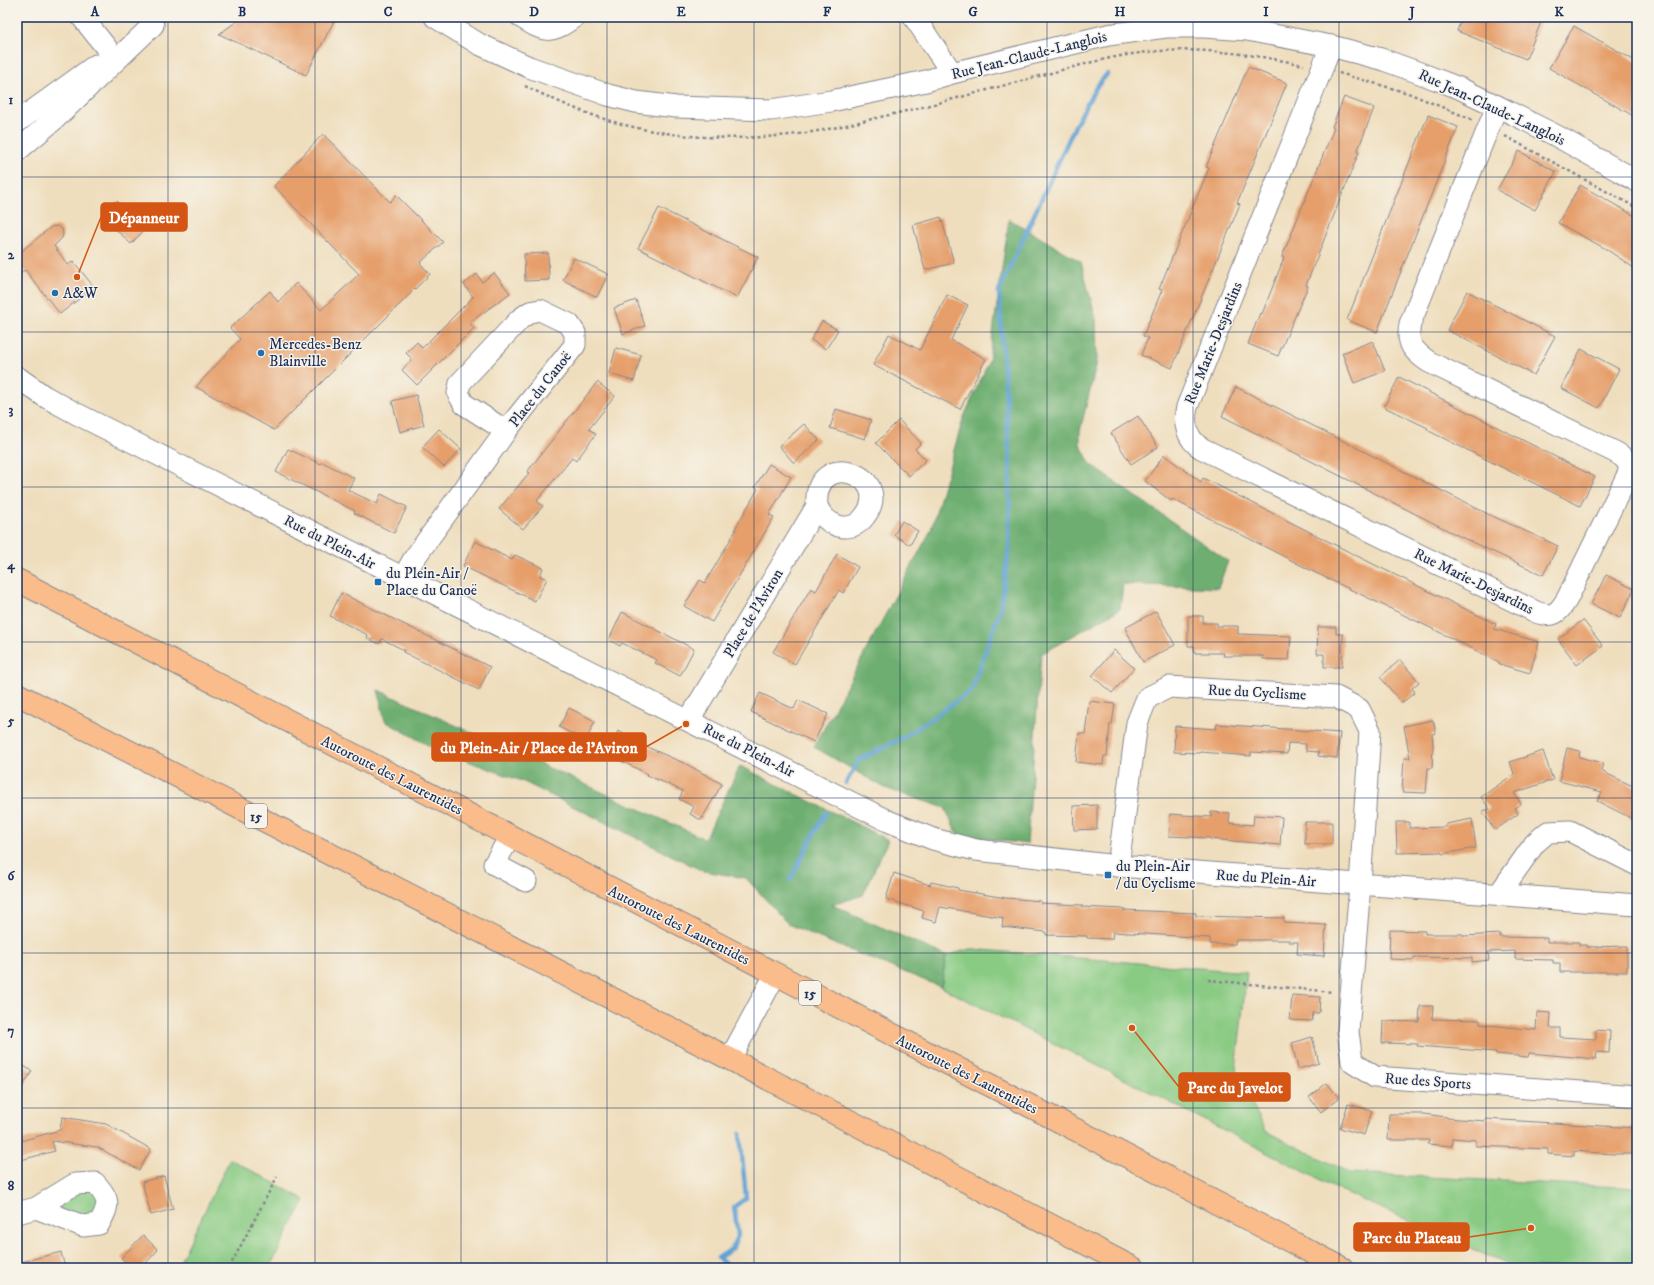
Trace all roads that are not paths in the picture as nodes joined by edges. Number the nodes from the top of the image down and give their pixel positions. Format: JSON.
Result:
{"nodes":[{"id":1,"x":82,"y":17,"type":"edge"},
{"id":2,"x":435,"y":17,"type":"edge"},
{"id":3,"x":521,"y":17,"type":"edge"},
{"id":4,"x":574,"y":17,"type":"edge"},
{"id":5,"x":914,"y":17,"type":"edge"},
{"id":6,"x":158,"y":21,"type":"edge"},
{"id":7,"x":458,"y":23,"type":"edge"},
{"id":8,"x":1332,"y":46,"type":"junction"},
{"id":9,"x":114,"y":57,"type":"junction"},
{"id":10,"x":952,"y":73,"type":"junction"},
{"id":11,"x":1497,"y":106,"type":"junction"},
{"id":12,"x":17,"y":122,"type":"edge"},
{"id":13,"x":17,"y":151,"type":"edge"},
{"id":14,"x":1637,"y":181,"type":"edge"},
{"id":15,"x":17,"y":376,"type":"edge"},
{"id":16,"x":506,"y":431,"type":"junction"},
{"id":17,"x":816,"y":506,"type":"dead end"},
{"id":18,"x":403,"y":578,"type":"junction"},
{"id":19,"x":17,"y":580,"type":"edge"},
{"id":20,"x":18,"y":695,"type":"edge"},
{"id":21,"x":689,"y":720,"type":"junction"},
{"id":22,"x":510,"y":837,"type":"junction"},
{"id":23,"x":1637,"y":865,"type":"edge"},
{"id":24,"x":1118,"y":866,"type":"junction"},
{"id":25,"x":526,"y":881,"type":"dead end"},
{"id":26,"x":1360,"y":885,"type":"junction"},
{"id":27,"x":1499,"y":894,"type":"junction"},
{"id":28,"x":1637,"y":905,"type":"edge"},
{"id":29,"x":774,"y":974,"type":"junction"},
{"id":30,"x":730,"y":1059,"type":"junction"},
{"id":31,"x":1637,"y":1096,"type":"edge"},
{"id":32,"x":1133,"y":1268,"type":"edge"},
{"id":33,"x":1342,"y":1268,"type":"edge"}],
"edges":[{"from":1,"to":9,"type":"street"},
{"from":2,"to":7,"type":"street","name":"Rue Jean-Claude-Langlois"},
{"from":3,"to":4,"type":"street"},
{"from":5,"to":10,"type":"street"},
{"from":6,"to":9,"type":"street"},
{"from":7,"to":10,"type":"street","name":"Rue Jean-Claude-Langlois"},
{"from":8,"to":10,"type":"street","name":"Rue Jean-Claude-Langlois"},
{"from":8,"to":11,"type":"street","name":"Rue Jean-Claude-Langlois"},
{"from":8,"to":11,"type":"street","name":"Rue Marie-Desjardins"},
{"from":9,"to":12,"type":"street"},
{"from":9,"to":13,"type":"street"},
{"from":11,"to":14,"type":"street","name":"Rue Jean-Claude-Langlois"},
{"from":15,"to":18,"type":"street","name":"Rue du Plein-Air"},
{"from":16,"to":16,"type":"street","name":"Place du Canoë"},
{"from":16,"to":18,"type":"street","name":"Place du Canoë"},
{"from":17,"to":21,"type":"street","name":"Place de l'Aviron"},
{"from":18,"to":21,"type":"street","name":"Rue du Plein-Air"},
{"from":19,"to":22,"type":"highway","name":"Autoroute des Laurentides","number":"15"},
{"from":20,"to":30,"type":"highway","number":"15"},
{"from":21,"to":24,"type":"street","name":"Rue du Plein-Air"},
{"from":22,"to":25,"type":"street"},
{"from":22,"to":29,"type":"highway","name":"Autoroute des Laurentides","number":"15"},
{"from":23,"to":27,"type":"street"},
{"from":24,"to":26,"type":"street","name":"Rue du Plein-Air"},
{"from":24,"to":26,"type":"street","name":"Rue du Cyclisme"},
{"from":26,"to":27,"type":"street","name":"Rue du Plein-Air"},
{"from":26,"to":31,"type":"street","name":"Rue des Sports"},
{"from":27,"to":28,"type":"street","name":"Rue du Plein-Air"},
{"from":29,"to":30,"type":"street"},
{"from":29,"to":33,"type":"highway","name":"Autoroute des Laurentides","number":"15"},
{"from":30,"to":32,"type":"highway","number":"15"}]}
